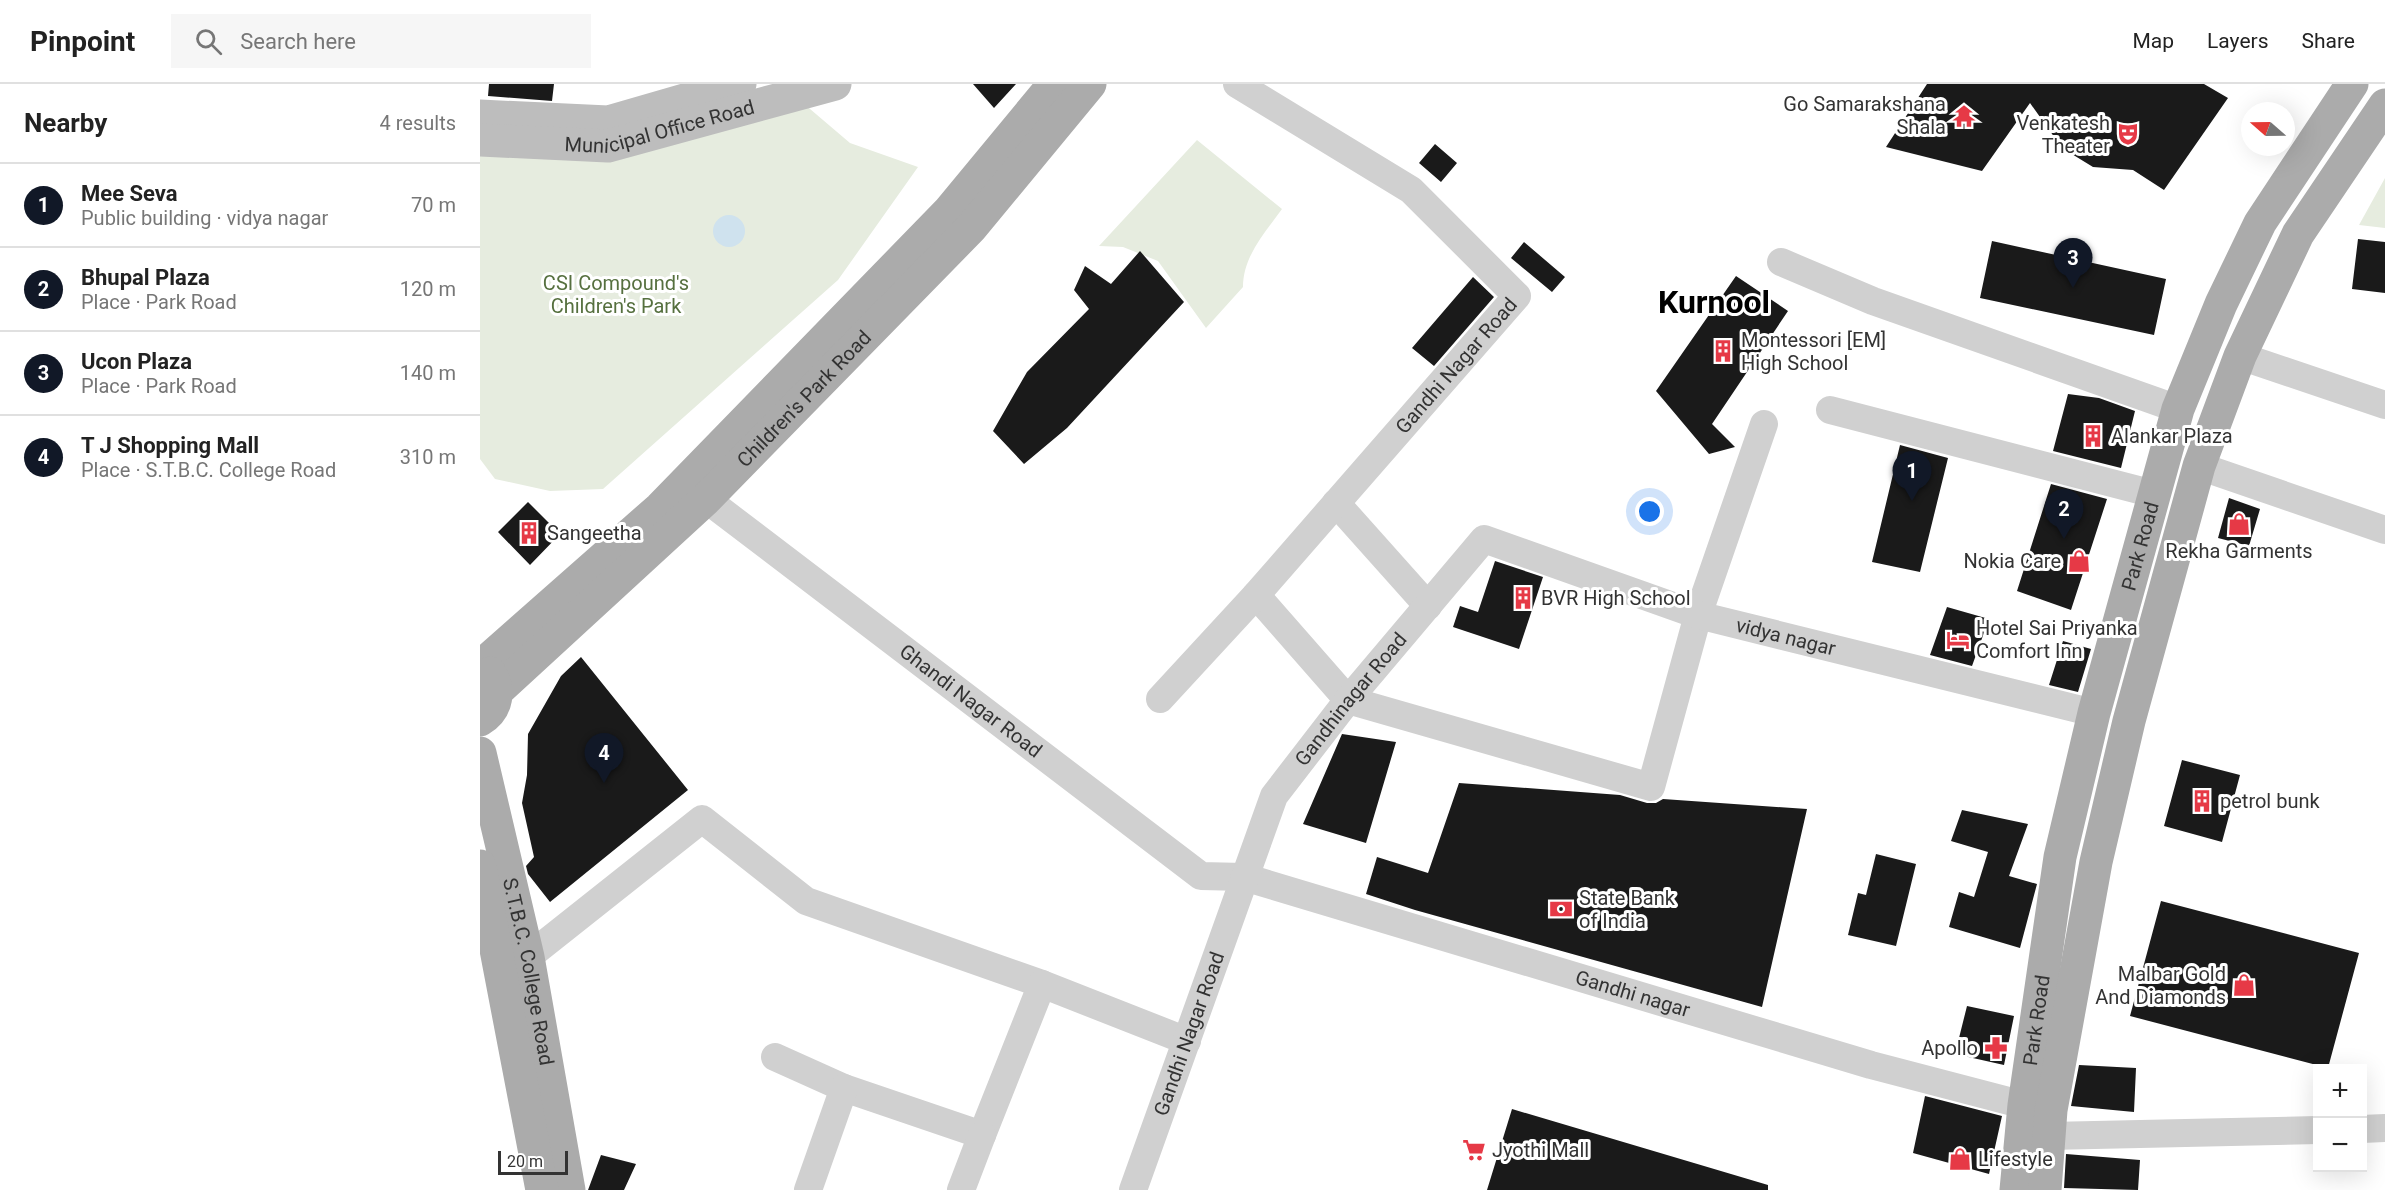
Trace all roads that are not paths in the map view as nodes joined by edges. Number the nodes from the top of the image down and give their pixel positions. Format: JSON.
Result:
{"nodes":[{"id":1,"x":740,"y":84,"type":"edge"},
{"id":2,"x":835,"y":84,"type":"edge"},
{"id":3,"x":1054,"y":84,"type":"edge"},
{"id":4,"x":1090,"y":84,"type":"edge"},
{"id":5,"x":1238,"y":84,"type":"edge"},
{"id":6,"x":2352,"y":84,"type":"edge"},
{"id":7,"x":2385,"y":105,"type":"edge"},
{"id":8,"x":480,"y":116,"type":"edge"},
{"id":9,"x":480,"y":140,"type":"edge"},
{"id":10,"x":1782,"y":262,"type":"dead end"},
{"id":11,"x":2240,"y":356,"type":"junction"},
{"id":12,"x":2382,"y":403,"type":"edge"},
{"id":13,"x":2178,"y":409,"type":"junction"},
{"id":14,"x":1830,"y":410,"type":"dead end"},
{"id":15,"x":1764,"y":424,"type":"dead end"},
{"id":16,"x":2199,"y":466,"type":"junction"},
{"id":17,"x":2154,"y":494,"type":"junction"},
{"id":18,"x":706,"y":499,"type":"junction"},
{"id":19,"x":1336,"y":503,"type":"junction"},
{"id":20,"x":2385,"y":530,"type":"edge"},
{"id":21,"x":1484,"y":539,"type":"joint"},
{"id":22,"x":1256,"y":595,"type":"junction"},
{"id":23,"x":1428,"y":606,"type":"junction"},
{"id":24,"x":1698,"y":615,"type":"junction"},
{"id":25,"x":486,"y":674,"type":"edge"},
{"id":26,"x":1160,"y":699,"type":"dead end"},
{"id":27,"x":1348,"y":700,"type":"junction"},
{"id":28,"x":2094,"y":713,"type":"junction"},
{"id":29,"x":480,"y":720,"type":"edge"},
{"id":30,"x":2129,"y":721,"type":"junction"},
{"id":31,"x":480,"y":753,"type":"edge"},
{"id":32,"x":480,"y":866,"type":"edge"},
{"id":33,"x":1244,"y":877,"type":"junction"},
{"id":34,"x":528,"y":957,"type":"junction"},
{"id":35,"x":1042,"y":984,"type":"junction"},
{"id":36,"x":1187,"y":1041,"type":"junction"},
{"id":37,"x":774,"y":1057,"type":"dead end"},
{"id":38,"x":844,"y":1088,"type":"junction"},
{"id":39,"x":2024,"y":1105,"type":"junction"},
{"id":40,"x":2385,"y":1128,"type":"edge"},
{"id":41,"x":2367,"y":1129,"type":"edge"},
{"id":42,"x":2313,"y":1130,"type":"edge"},
{"id":43,"x":982,"y":1135,"type":"junction"},
{"id":44,"x":2049,"y":1136,"type":"junction"},
{"id":45,"x":542,"y":1190,"type":"edge"},
{"id":46,"x":569,"y":1190,"type":"edge"},
{"id":47,"x":807,"y":1190,"type":"edge"},
{"id":48,"x":961,"y":1190,"type":"edge"},
{"id":49,"x":1133,"y":1190,"type":"edge"},
{"id":50,"x":2016,"y":1190,"type":"edge"},
{"id":51,"x":2045,"y":1190,"type":"edge"}],
"edges":[{"from":1,"to":8,"type":"main road","name":"Municipal Office Road"},
{"from":2,"to":9,"type":"main road","name":"Municipal Office Road"},
{"from":3,"to":25,"type":"main road","name":"Children's Park Road"},
{"from":4,"to":18,"type":"main road","name":"Children's Park Road"},
{"from":5,"to":19,"type":"street","name":"Gandhi Nagar Road"},
{"from":6,"to":13,"type":"main road","name":"Park Road"},
{"from":7,"to":11,"type":"main road","name":"Park Road"},
{"from":10,"to":13,"type":"street"},
{"from":11,"to":12,"type":"street"},
{"from":11,"to":16,"type":"main road","name":"Park Road"},
{"from":13,"to":17,"type":"main road","name":"Park Road"},
{"from":14,"to":17,"type":"street"},
{"from":15,"to":24,"type":"street"},
{"from":16,"to":20,"type":"street"},
{"from":16,"to":30,"type":"main road","name":"Park Road"},
{"from":17,"to":28,"type":"main road","name":"Park Road"},
{"from":18,"to":25,"type":"main road","name":"Children's Park Road"},
{"from":18,"to":33,"type":"street","name":"Ghandi Nagar Road"},
{"from":19,"to":22,"type":"street","name":"Gandhi Nagar Road"},
{"from":19,"to":23,"type":"street"},
{"from":21,"to":23,"type":"street","name":"Gandhinagar Road"},
{"from":21,"to":24,"type":"street","name":"vidya nagar"},
{"from":22,"to":26,"type":"street","name":"Gandhi Nagar Road"},
{"from":22,"to":27,"type":"street"},
{"from":23,"to":27,"type":"street","name":"Gandhinagar Road"},
{"from":24,"to":27,"type":"street"},
{"from":24,"to":28,"type":"street","name":"vidya nagar"},
{"from":25,"to":29,"type":"main road"},
{"from":27,"to":33,"type":"street","name":"Gandhinagar Road"},
{"from":28,"to":30,"type":"main road"},
{"from":28,"to":39,"type":"main road","name":"Park Road"},
{"from":30,"to":44,"type":"main road","name":"Park Road"},
{"from":31,"to":34,"type":"main road","name":"S.T.B.C. College Road"},
{"from":32,"to":45,"type":"main road","name":"S.T.B.C. College Road"},
{"from":33,"to":36,"type":"street","name":"Gandhi Nagar Road"},
{"from":33,"to":39,"type":"street","name":"Gandhi nagar"},
{"from":34,"to":35,"type":"street"},
{"from":34,"to":46,"type":"main road","name":"S.T.B.C. College Road"},
{"from":35,"to":36,"type":"street"},
{"from":35,"to":43,"type":"street"},
{"from":36,"to":49,"type":"street","name":"Gandhi Nagar Road"},
{"from":37,"to":38,"type":"street"},
{"from":38,"to":43,"type":"street"},
{"from":38,"to":47,"type":"street"},
{"from":39,"to":50,"type":"main road","name":"Park Road"},
{"from":40,"to":41,"type":"street"},
{"from":42,"to":44,"type":"street"},
{"from":43,"to":48,"type":"street"},
{"from":44,"to":51,"type":"main road","name":"Park Road"}]}
